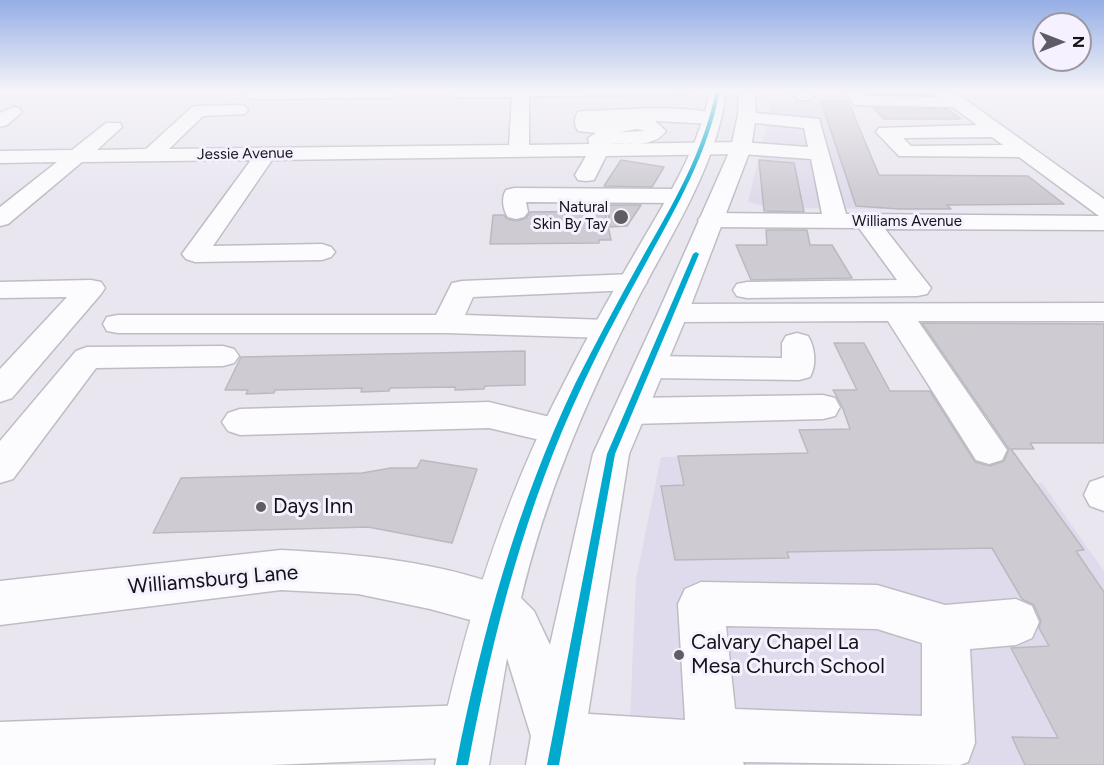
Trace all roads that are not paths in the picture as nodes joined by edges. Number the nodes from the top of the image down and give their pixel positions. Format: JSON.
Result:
{"nodes":[{"id":1,"x":182,"y":126,"type":"edge"},
{"id":2,"x":224,"y":126,"type":"edge"},
{"id":3,"x":520,"y":126,"type":"edge"},
{"id":4,"x":585,"y":126,"type":"edge"},
{"id":5,"x":694,"y":126,"type":"edge"},
{"id":6,"x":709,"y":126,"type":"edge"},
{"id":7,"x":745,"y":126,"type":"edge"},
{"id":8,"x":794,"y":126,"type":"edge"},
{"id":9,"x":813,"y":126,"type":"edge"},
{"id":10,"x":990,"y":126,"type":"edge"},
{"id":11,"x":113,"y":127,"type":"dead end"},
{"id":12,"x":996,"y":130,"type":"junction"},
{"id":13,"x":707,"y":133,"type":"junction"},
{"id":14,"x":744,"y":133,"type":"junction"},
{"id":15,"x":598,"y":138,"type":"junction"},
{"id":16,"x":519,"y":151,"type":"junction"},
{"id":17,"x":1024,"y":151,"type":"junction"},
{"id":18,"x":267,"y":153,"type":"junction"},
{"id":19,"x":820,"y":154,"type":"junction"},
{"id":20,"x":80,"y":155,"type":"junction"},
{"id":21,"x":151,"y":155,"type":"junction"},
{"id":22,"x":198,"y":155,"type":"junction"},
{"id":23,"x":0,"y":157,"type":"edge"},
{"id":24,"x":586,"y":175,"type":"dead end"},
{"id":25,"x":679,"y":196,"type":"junction"},
{"id":26,"x":1104,"y":210,"type":"edge"},
{"id":27,"x":516,"y":212,"type":"dead end"},
{"id":28,"x":0,"y":219,"type":"edge"},
{"id":29,"x":710,"y":220,"type":"junction"},
{"id":30,"x":836,"y":221,"type":"junction"},
{"id":31,"x":867,"y":222,"type":"junction"},
{"id":32,"x":1104,"y":223,"type":"edge"},
{"id":33,"x":322,"y":252,"type":"dead end"},
{"id":34,"x":633,"y":282,"type":"junction"},
{"id":35,"x":0,"y":290,"type":"edge"},
{"id":36,"x":747,"y":290,"type":"dead end"},
{"id":37,"x":1104,"y":312,"type":"edge"},
{"id":38,"x":897,"y":313,"type":"junction"},
{"id":39,"x":673,"y":314,"type":"junction"},
{"id":40,"x":118,"y":324,"type":"dead end"},
{"id":41,"x":446,"y":324,"type":"junction"},
{"id":42,"x":607,"y":329,"type":"junction"},
{"id":43,"x":797,"y":343,"type":"dead end"},
{"id":44,"x":223,"y":356,"type":"dead end"},
{"id":45,"x":650,"y":367,"type":"junction"},
{"id":46,"x":0,"y":390,"type":"edge"},
{"id":47,"x":823,"y":407,"type":"dead end"},
{"id":48,"x":630,"y":411,"type":"junction"},
{"id":49,"x":240,"y":422,"type":"dead end"},
{"id":50,"x":558,"y":431,"type":"junction"},
{"id":51,"x":989,"y":450,"type":"dead end"},
{"id":52,"x":0,"y":468,"type":"edge"},
{"id":53,"x":0,"y":603,"type":"edge"},
{"id":54,"x":496,"y":605,"type":"junction"},
{"id":55,"x":1016,"y":622,"type":"dead end"},
{"id":56,"x":945,"y":628,"type":"junction"},
{"id":57,"x":465,"y":748,"type":"edge"},
{"id":58,"x":0,"y":749,"type":"edge"},
{"id":59,"x":714,"y":750,"type":"edge"},
{"id":60,"x":556,"y":751,"type":"edge"}],
"edges":[{"from":1,"to":21,"type":"street"},
{"from":2,"to":22,"type":"street"},
{"from":3,"to":16,"type":"street"},
{"from":4,"to":15,"type":"street"},
{"from":5,"to":13,"type":"street"},
{"from":6,"to":13,"type":"street"},
{"from":7,"to":14,"type":"street"},
{"from":8,"to":14,"type":"street"},
{"from":9,"to":19,"type":"street"},
{"from":10,"to":12,"type":"street"},
{"from":11,"to":20,"type":"street"},
{"from":12,"to":17,"type":"street"},
{"from":12,"to":17,"type":"street"},
{"from":13,"to":14,"type":"street","name":"Jessie Avenue"},
{"from":13,"to":15,"type":"street","name":"Jessie Avenue"},
{"from":13,"to":25,"type":"street"},
{"from":14,"to":19,"type":"street"},
{"from":14,"to":29,"type":"street"},
{"from":15,"to":16,"type":"street","name":"Jessie Avenue"},
{"from":15,"to":24,"type":"street"},
{"from":16,"to":18,"type":"street","name":"Jessie Avenue"},
{"from":17,"to":26,"type":"street"},
{"from":18,"to":22,"type":"street","name":"Jessie Avenue"},
{"from":18,"to":33,"type":"street"},
{"from":19,"to":30,"type":"street"},
{"from":20,"to":21,"type":"street","name":"Jessie Avenue"},
{"from":20,"to":23,"type":"street","name":"Jessie Avenue"},
{"from":20,"to":28,"type":"street"},
{"from":21,"to":22,"type":"street","name":"Jessie Avenue"},
{"from":25,"to":27,"type":"street"},
{"from":25,"to":34,"type":"street"},
{"from":29,"to":30,"type":"street","name":"Williams Avenue"},
{"from":29,"to":39,"type":"street"},
{"from":30,"to":31,"type":"street","name":"Williams Avenue"},
{"from":31,"to":32,"type":"street","name":"Williams Avenue"},
{"from":31,"to":36,"type":"street"},
{"from":34,"to":41,"type":"street"},
{"from":34,"to":42,"type":"street"},
{"from":35,"to":46,"type":"street"},
{"from":37,"to":38,"type":"street"},
{"from":38,"to":39,"type":"street"},
{"from":38,"to":51,"type":"street"},
{"from":39,"to":45,"type":"street"},
{"from":40,"to":41,"type":"street"},
{"from":41,"to":42,"type":"street"},
{"from":42,"to":50,"type":"street"},
{"from":43,"to":45,"type":"street"},
{"from":44,"to":52,"type":"street"},
{"from":45,"to":48,"type":"street"},
{"from":47,"to":48,"type":"street"},
{"from":48,"to":60,"type":"street"},
{"from":49,"to":50,"type":"street"},
{"from":50,"to":54,"type":"street"},
{"from":53,"to":54,"type":"street","name":"Williamsburg Lane"},
{"from":54,"to":57,"type":"street"},
{"from":54,"to":60,"type":"street"},
{"from":55,"to":56,"type":"street"},
{"from":56,"to":59,"type":"street"},
{"from":56,"to":59,"type":"street"},
{"from":57,"to":58,"type":"street"},
{"from":59,"to":60,"type":"street"}]}
